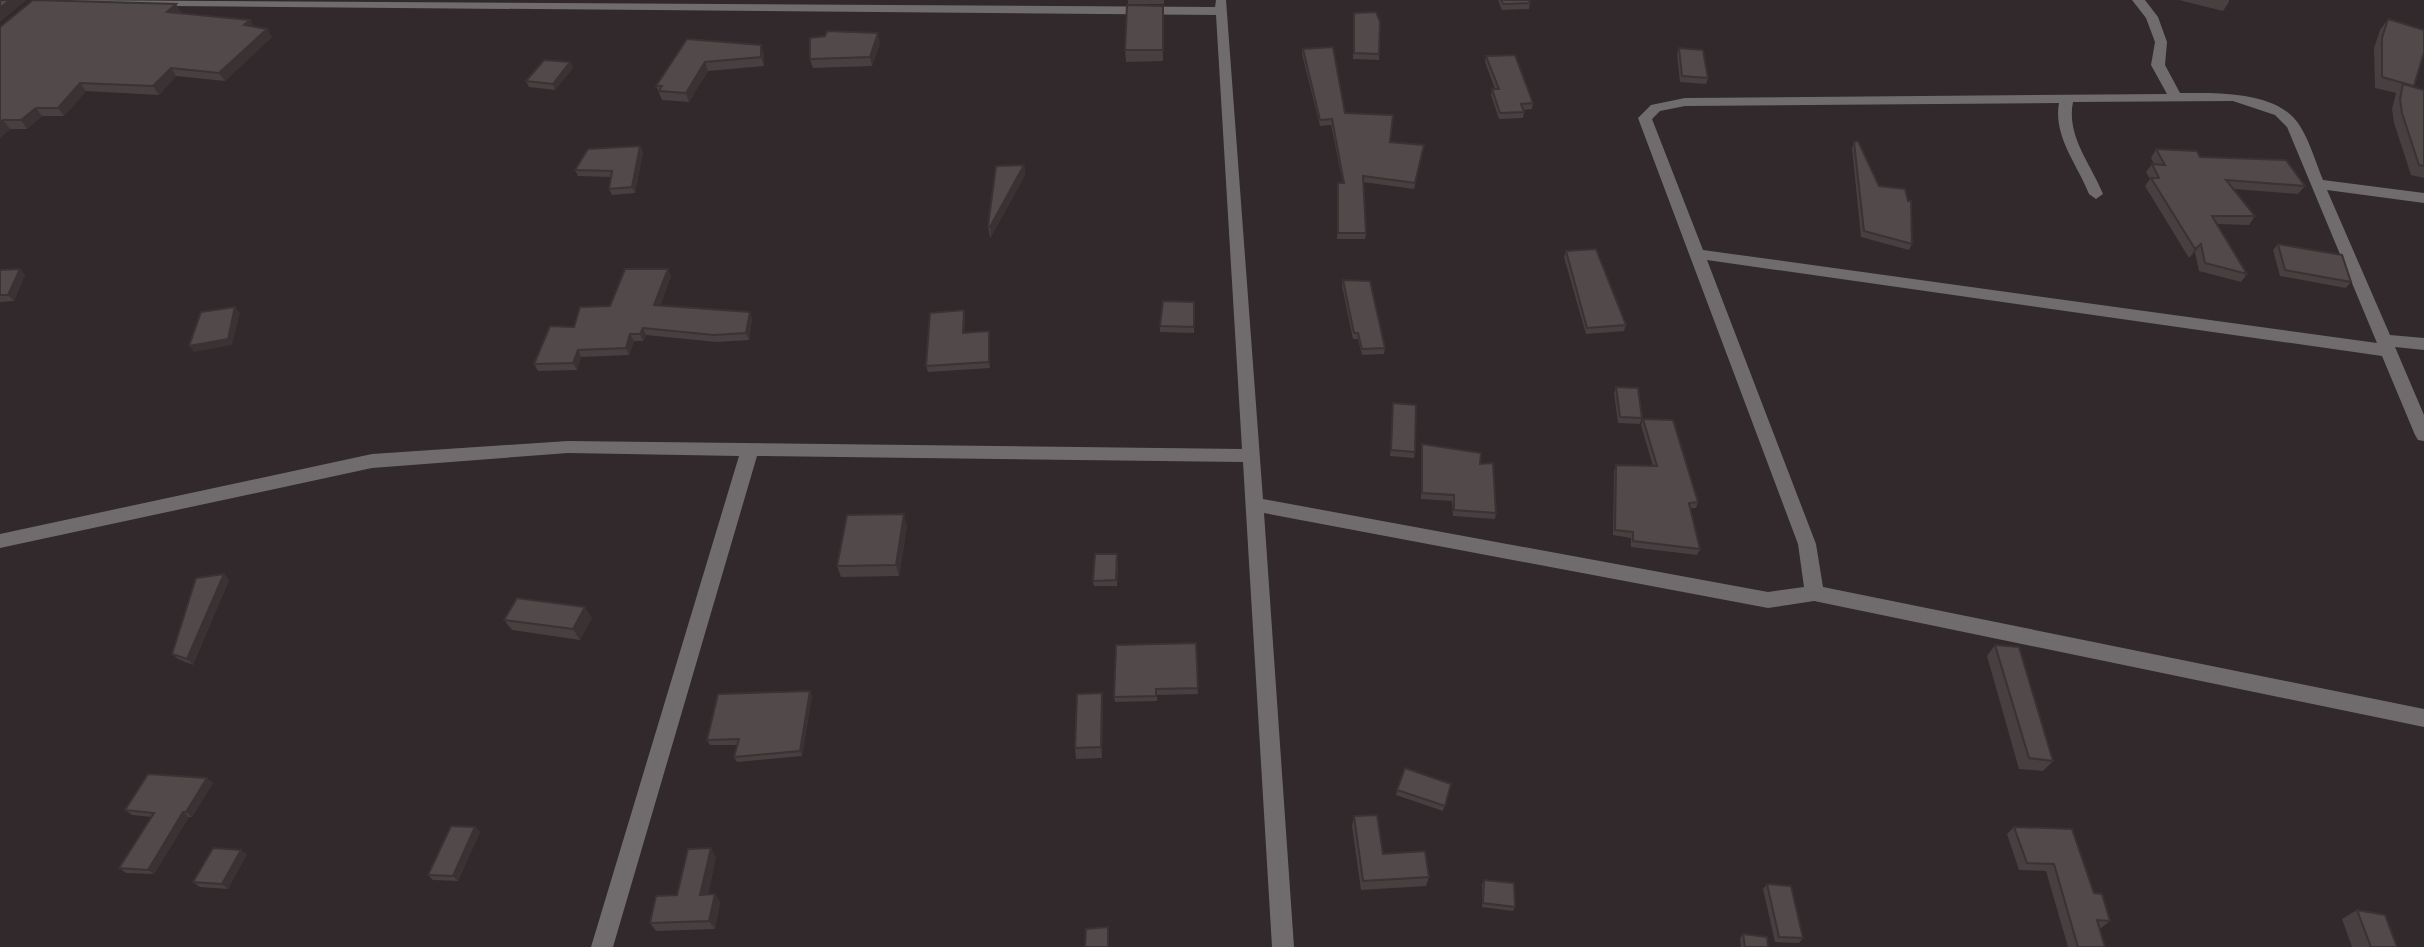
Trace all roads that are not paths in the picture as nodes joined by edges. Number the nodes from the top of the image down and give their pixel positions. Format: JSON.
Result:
{"nodes":[{"id":1,"x":2138,"y":0,"type":"edge"},
{"id":2,"x":50,"y":1,"type":"edge"},
{"id":3,"x":1221,"y":6,"type":"edge"},
{"id":4,"x":2175,"y":97,"type":"junction"},
{"id":5,"x":2067,"y":99,"type":"junction"},
{"id":6,"x":2318,"y":184,"type":"junction"},
{"id":7,"x":2096,"y":194,"type":"dead end"},
{"id":8,"x":2424,"y":198,"type":"edge"},
{"id":9,"x":1696,"y":254,"type":"junction"},
{"id":10,"x":2424,"y":344,"type":"edge"},
{"id":11,"x":2388,"y":345,"type":"junction"},
{"id":12,"x":2424,"y":435,"type":"edge"},
{"id":13,"x":750,"y":449,"type":"junction"},
{"id":14,"x":1251,"y":456,"type":"junction"},
{"id":15,"x":1254,"y":504,"type":"junction"},
{"id":16,"x":0,"y":541,"type":"edge"},
{"id":17,"x":1814,"y":593,"type":"junction"},
{"id":18,"x":2424,"y":718,"type":"edge"},
{"id":19,"x":602,"y":947,"type":"edge"},
{"id":20,"x":1283,"y":947,"type":"edge"}],
"edges":[{"from":1,"to":4,"type":"street"},
{"from":2,"to":3,"type":"street"},
{"from":3,"to":14,"type":"street"},
{"from":4,"to":5,"type":"street"},
{"from":4,"to":6,"type":"street"},
{"from":5,"to":7,"type":"street"},
{"from":5,"to":9,"type":"street"},
{"from":6,"to":8,"type":"street"},
{"from":6,"to":11,"type":"street"},
{"from":9,"to":11,"type":"street"},
{"from":9,"to":17,"type":"street"},
{"from":10,"to":11,"type":"street"},
{"from":11,"to":12,"type":"street"},
{"from":13,"to":14,"type":"street"},
{"from":13,"to":16,"type":"street"},
{"from":13,"to":19,"type":"street"},
{"from":14,"to":15,"type":"street"},
{"from":15,"to":17,"type":"street"},
{"from":15,"to":20,"type":"street"},
{"from":17,"to":18,"type":"street"}]}
